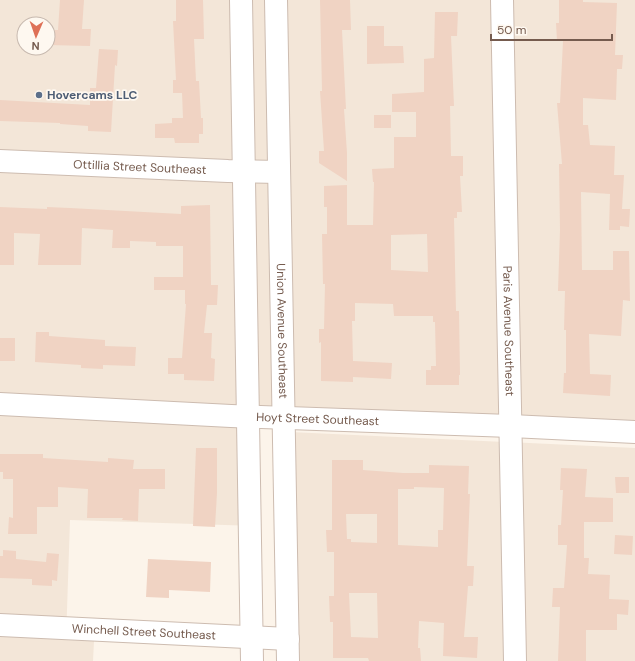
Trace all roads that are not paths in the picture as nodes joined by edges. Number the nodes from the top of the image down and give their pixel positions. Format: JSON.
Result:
{"nodes":[{"id":1,"x":241,"y":0,"type":"edge"},
{"id":2,"x":276,"y":0,"type":"edge"},
{"id":3,"x":502,"y":0,"type":"edge"},
{"id":4,"x":0,"y":161,"type":"edge"},
{"id":5,"x":243,"y":172,"type":"junction"},
{"id":6,"x":279,"y":172,"type":"junction"},
{"id":7,"x":0,"y":404,"type":"edge"},
{"id":8,"x":248,"y":416,"type":"junction"},
{"id":9,"x":284,"y":417,"type":"junction"},
{"id":10,"x":511,"y":426,"type":"junction"},
{"id":11,"x":635,"y":432,"type":"edge"},
{"id":12,"x":0,"y":625,"type":"edge"},
{"id":13,"x":251,"y":637,"type":"junction"},
{"id":14,"x":288,"y":639,"type":"junction"},
{"id":15,"x":252,"y":661,"type":"edge"},
{"id":16,"x":288,"y":661,"type":"edge"},
{"id":17,"x":515,"y":661,"type":"edge"}],
"edges":[{"from":1,"to":5,"type":"street"},
{"from":2,"to":6,"type":"street","name":"Union Avenue Southeast"},
{"from":3,"to":10,"type":"street","name":"Paris Avenue Southeast"},
{"from":4,"to":5,"type":"street","name":"Ottillia Street Southeast"},
{"from":5,"to":6,"type":"street","name":"Ottillia Street Southeast"},
{"from":5,"to":8,"type":"street"},
{"from":6,"to":9,"type":"street","name":"Union Avenue Southeast"},
{"from":7,"to":8,"type":"street","name":"Hoyt Street Southeast"},
{"from":8,"to":9,"type":"street","name":"Hoyt Street Southeast"},
{"from":8,"to":13,"type":"street"},
{"from":9,"to":10,"type":"street","name":"Hoyt Street Southeast"},
{"from":9,"to":14,"type":"street","name":"Union Avenue Southeast"},
{"from":10,"to":11,"type":"street","name":"Hoyt Street Southeast"},
{"from":10,"to":17,"type":"street","name":"Paris Avenue Southeast"},
{"from":12,"to":13,"type":"street","name":"Winchell Street Southeast"},
{"from":13,"to":14,"type":"street","name":"Winchell Street Southeast"},
{"from":13,"to":15,"type":"street"},
{"from":14,"to":16,"type":"street","name":"Union Avenue Southeast"}]}
